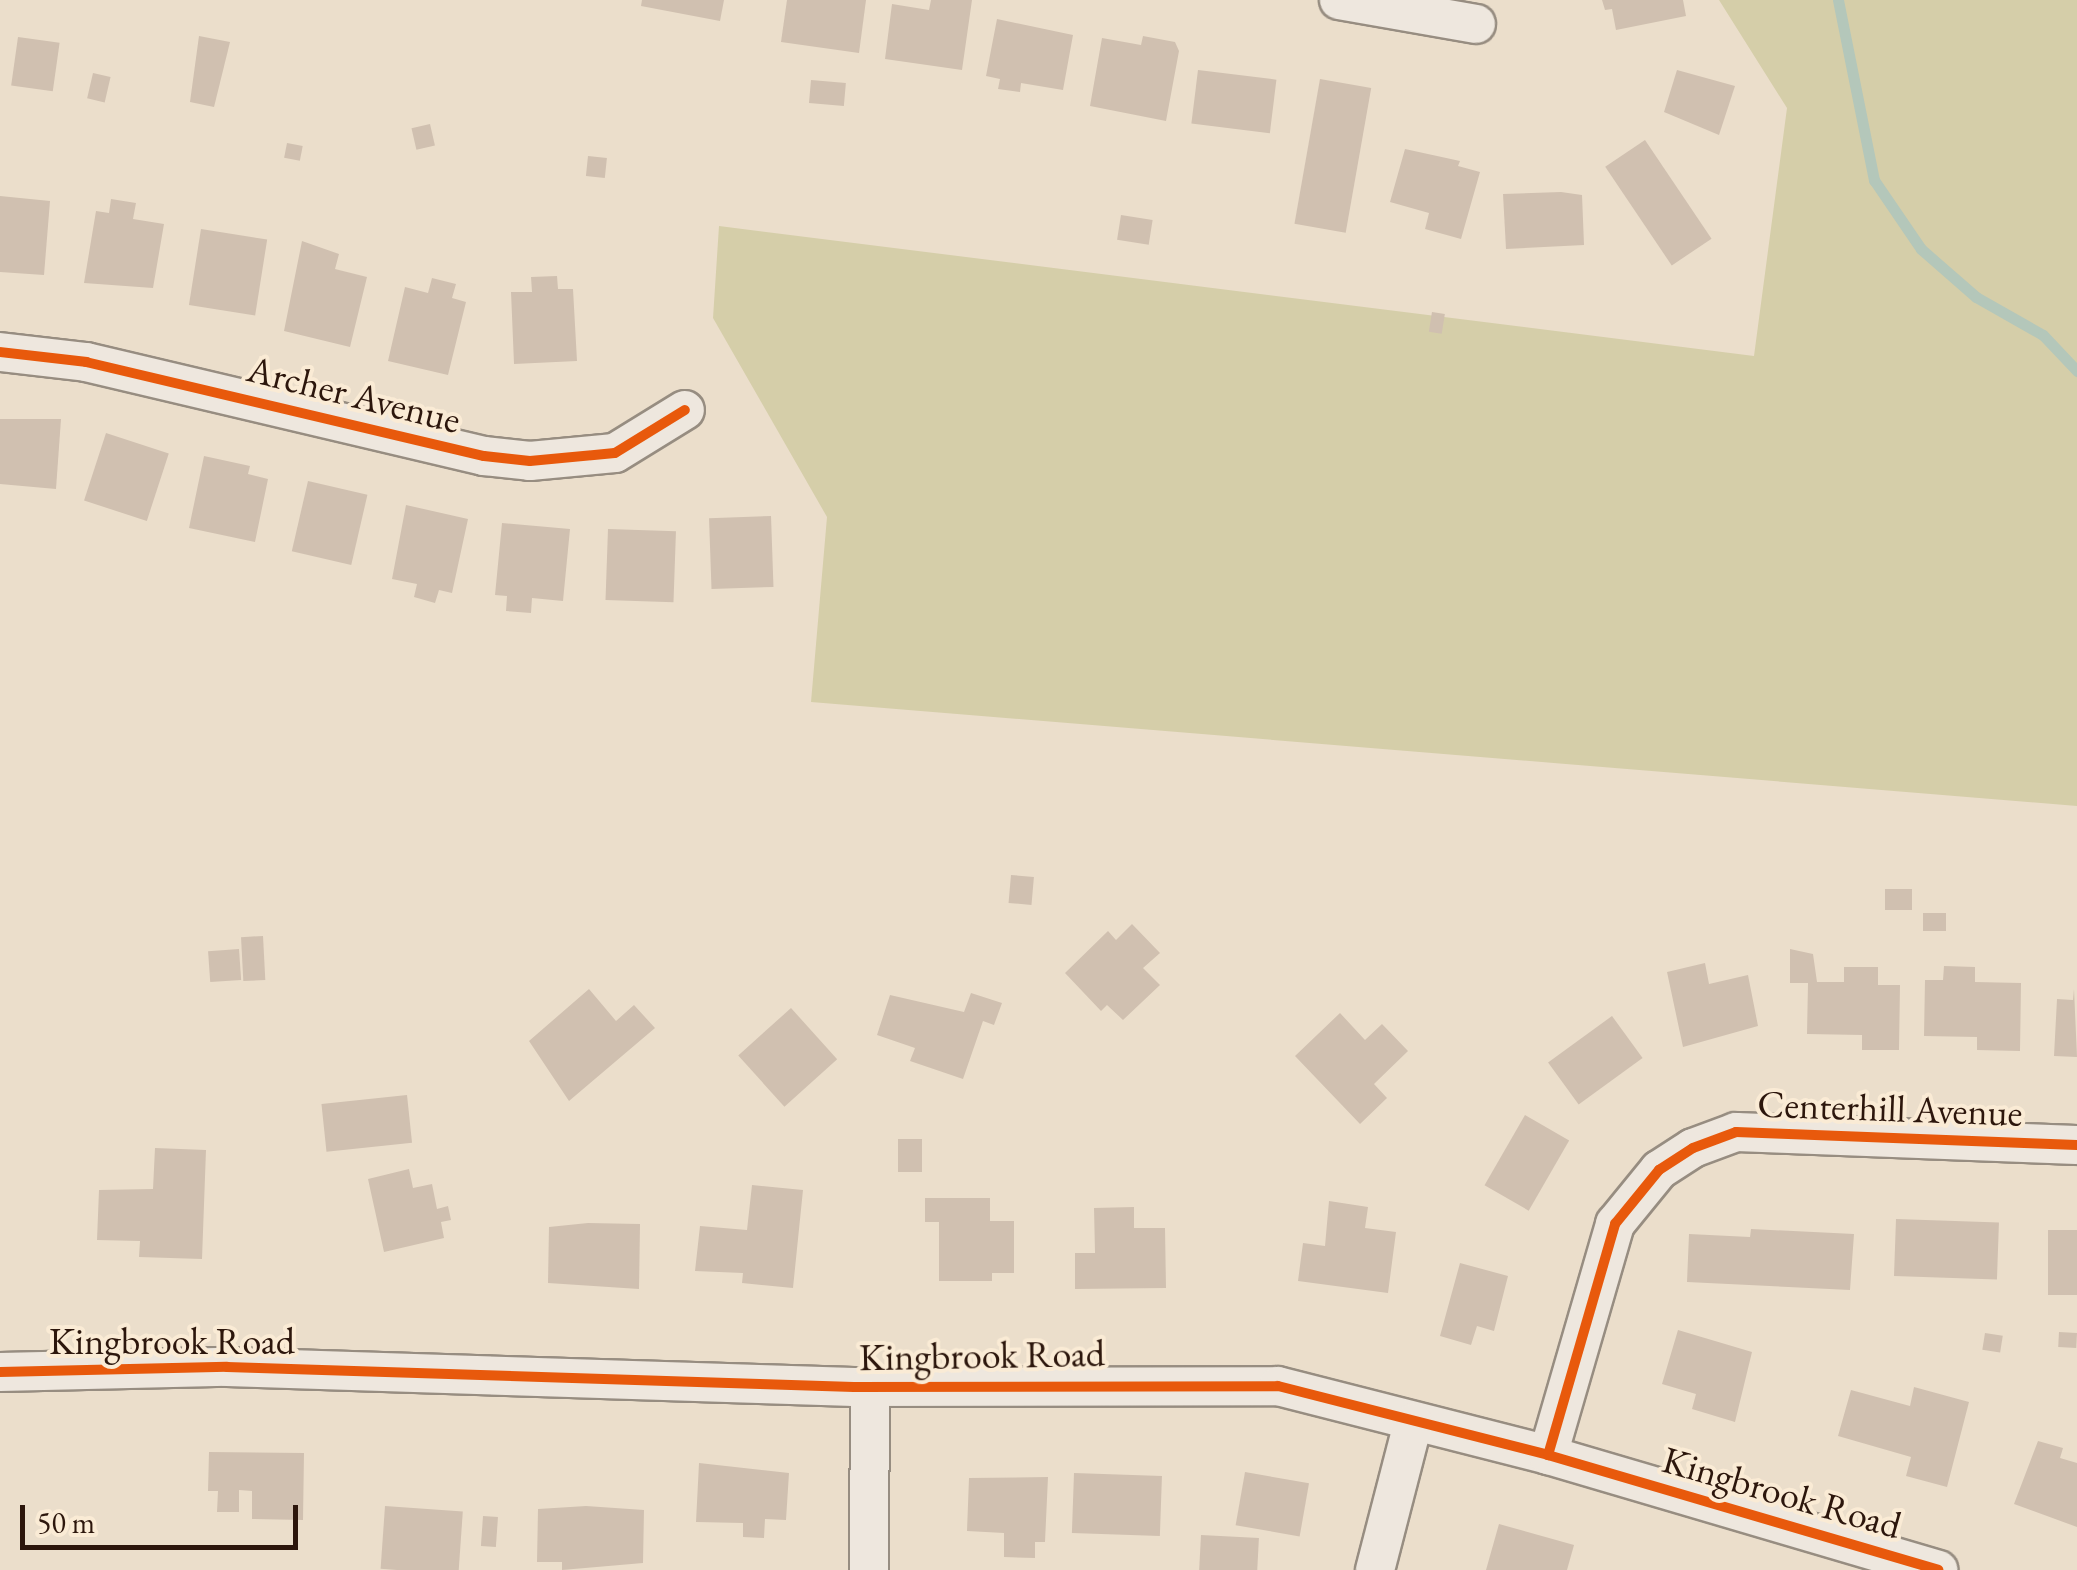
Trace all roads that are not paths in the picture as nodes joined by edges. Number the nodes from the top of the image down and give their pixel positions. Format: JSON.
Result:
{"nodes":[{"id":1,"x":1339,"y":0,"type":"edge"},
{"id":2,"x":1476,"y":24,"type":"dead end"},
{"id":3,"x":0,"y":352,"type":"edge"},
{"id":4,"x":685,"y":410,"type":"dead end"},
{"id":5,"x":2077,"y":1145,"type":"edge"},
{"id":6,"x":0,"y":1372,"type":"edge"},
{"id":7,"x":870,"y":1387,"type":"junction"},
{"id":8,"x":1412,"y":1423,"type":"junction"},
{"id":9,"x":1548,"y":1455,"type":"junction"},
{"id":10,"x":869,"y":1570,"type":"edge"},
{"id":11,"x":1375,"y":1570,"type":"edge"},
{"id":12,"x":1938,"y":1570,"type":"edge"}],
"edges":[{"from":1,"to":2,"type":"street"},
{"from":3,"to":4,"type":"street","name":"Archer Avenue"},
{"from":5,"to":9,"type":"street","name":"Centerhill Avenue"},
{"from":6,"to":7,"type":"street","name":"Kingbrook Road"},
{"from":7,"to":8,"type":"street","name":"Kingbrook Road"},
{"from":7,"to":10,"type":"street"},
{"from":8,"to":9,"type":"street","name":"Kingbrook Road"},
{"from":8,"to":11,"type":"street"},
{"from":9,"to":12,"type":"street","name":"Kingbrook Road"}]}
